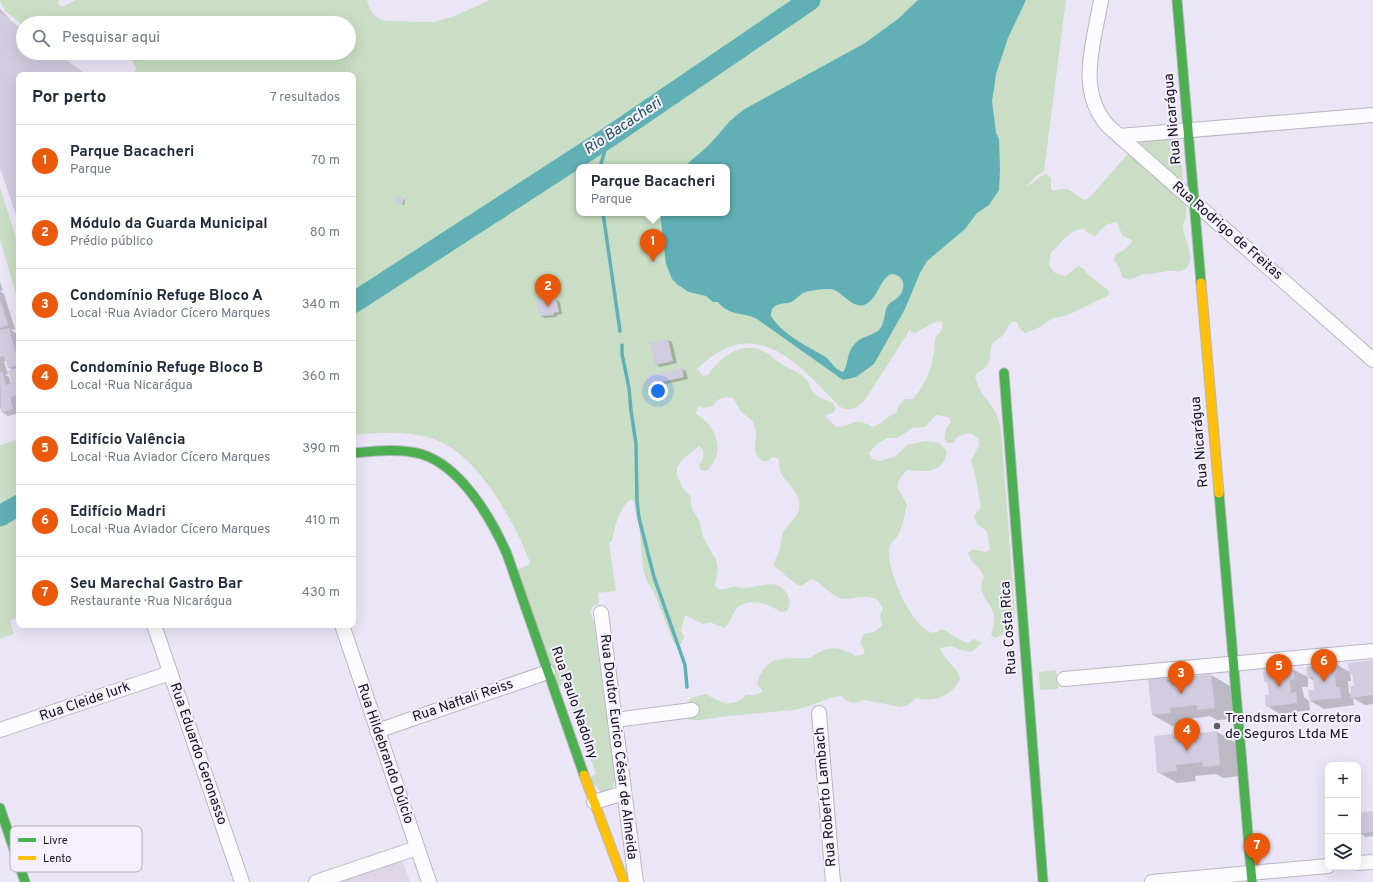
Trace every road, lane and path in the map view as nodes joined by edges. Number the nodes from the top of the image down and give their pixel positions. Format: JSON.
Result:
{"nodes":[{"id":1,"x":1101,"y":0,"type":"edge"},
{"id":2,"x":1177,"y":0,"type":"edge"},
{"id":3,"x":1373,"y":115,"type":"edge"},
{"id":4,"x":1188,"y":130,"type":"junction"},
{"id":5,"x":1119,"y":136,"type":"junction"},
{"id":6,"x":1194,"y":204,"type":"junction"},
{"id":7,"x":1373,"y":360,"type":"edge"},
{"id":8,"x":1004,"y":373,"type":"dead end"},
{"id":9,"x":356,"y":453,"type":"edge"},
{"id":10,"x":601,"y":613,"type":"dead end"},
{"id":11,"x":155,"y":628,"type":"edge"},
{"id":12,"x":343,"y":628,"type":"edge"},
{"id":13,"x":1373,"y":651,"type":"edge"},
{"id":14,"x":1233,"y":664,"type":"junction"},
{"id":15,"x":548,"y":672,"type":"junction"},
{"id":16,"x":170,"y":673,"type":"junction"},
{"id":17,"x":1064,"y":679,"type":"dead end"},
{"id":18,"x":692,"y":710,"type":"dead end"},
{"id":19,"x":819,"y":713,"type":"dead end"},
{"id":20,"x":615,"y":720,"type":"junction"},
{"id":21,"x":0,"y":730,"type":"edge"},
{"id":22,"x":377,"y":731,"type":"junction"},
{"id":23,"x":624,"y":793,"type":"junction"},
{"id":24,"x":594,"y":802,"type":"junction"},
{"id":25,"x":0,"y":808,"type":"edge"},
{"id":26,"x":10,"y":838,"type":"edge"},
{"id":27,"x":417,"y":848,"type":"junction"},
{"id":28,"x":1373,"y":862,"type":"edge"},
{"id":29,"x":1361,"y":863,"type":"edge"},
{"id":30,"x":1325,"y":866,"type":"edge"},
{"id":31,"x":22,"y":872,"type":"edge"},
{"id":32,"x":1251,"y":877,"type":"edge"},
{"id":33,"x":25,"y":882,"type":"edge"},
{"id":34,"x":242,"y":882,"type":"edge"},
{"id":35,"x":316,"y":882,"type":"edge"},
{"id":36,"x":428,"y":882,"type":"edge"},
{"id":37,"x":624,"y":882,"type":"edge"},
{"id":38,"x":636,"y":882,"type":"edge"},
{"id":39,"x":833,"y":882,"type":"edge"},
{"id":40,"x":1043,"y":882,"type":"edge"},
{"id":41,"x":1152,"y":882,"type":"edge"}],
"edges":[{"from":1,"to":5,"type":"street","name":"Rua Rodrigo de Freitas"},
{"from":2,"to":4,"type":"street","name":"Rua Nicarágua"},
{"from":3,"to":4,"type":"street"},
{"from":4,"to":5,"type":"street"},
{"from":4,"to":6,"type":"street","name":"Rua Nicarágua"},
{"from":5,"to":6,"type":"street","name":"Rua Rodrigo de Freitas"},
{"from":6,"to":7,"type":"street","name":"Rua Rodrigo de Freitas"},
{"from":6,"to":14,"type":"street","name":"Rua Nicarágua"},
{"from":8,"to":40,"type":"street","name":"Rua Costa Rica"},
{"from":9,"to":15,"type":"street","name":"Rua Paulo Nadolny"},
{"from":10,"to":20,"type":"street","name":"Rua Doutor Eurico César de Almeida"},
{"from":11,"to":16,"type":"street","name":"Rua Eduardo Geronasso"},
{"from":12,"to":22,"type":"street","name":"Rua Hildebrando Dúlcio"},
{"from":13,"to":14,"type":"street"},
{"from":14,"to":17,"type":"street"},
{"from":14,"to":32,"type":"street","name":"Rua Nicarágua"},
{"from":15,"to":22,"type":"street","name":"Rua Naftali Reiss"},
{"from":15,"to":24,"type":"street","name":"Rua Paulo Nadolny"},
{"from":16,"to":21,"type":"street","name":"Rua Cleide Iurk"},
{"from":16,"to":34,"type":"street","name":"Rua Eduardo Geronasso"},
{"from":18,"to":20,"type":"street"},
{"from":19,"to":39,"type":"street","name":"Rua Roberto Lambach"},
{"from":20,"to":23,"type":"street","name":"Rua Doutor Eurico César de Almeida"},
{"from":22,"to":27,"type":"street","name":"Rua Hildebrando Dúlcio"},
{"from":23,"to":24,"type":"street"},
{"from":23,"to":38,"type":"street","name":"Rua Doutor Eurico César de Almeida"},
{"from":24,"to":37,"type":"street","name":"Rua Paulo Nadolny"},
{"from":25,"to":26,"type":"street"},
{"from":27,"to":35,"type":"street"},
{"from":27,"to":36,"type":"street","name":"Rua Hildebrando Dúlcio"},
{"from":28,"to":29,"type":"street"},
{"from":30,"to":32,"type":"street"},
{"from":31,"to":33,"type":"street"},
{"from":32,"to":41,"type":"street"}]}
